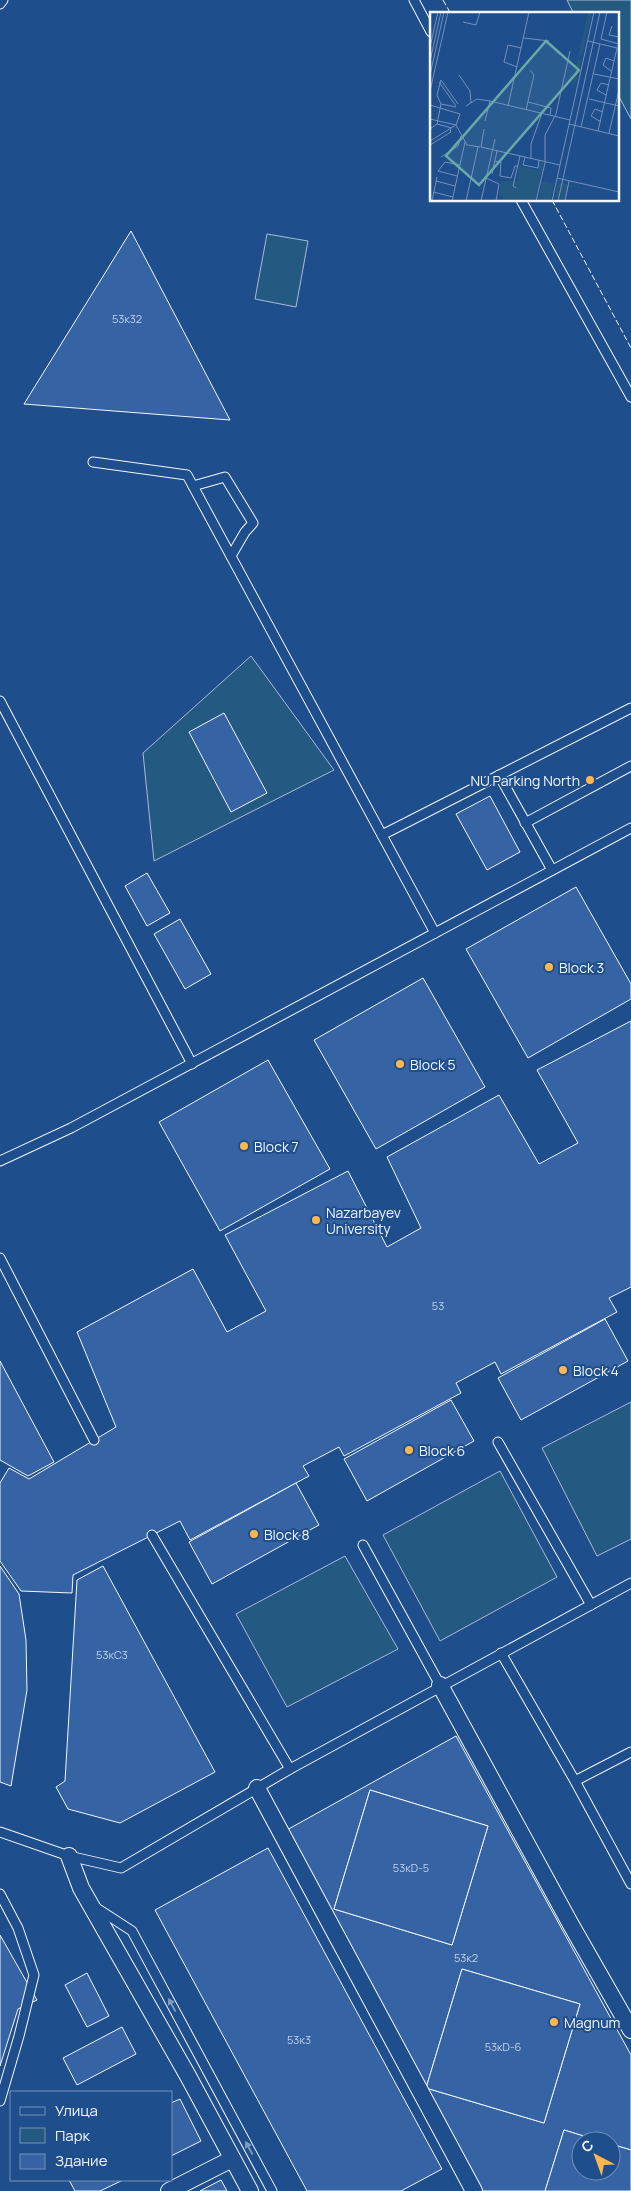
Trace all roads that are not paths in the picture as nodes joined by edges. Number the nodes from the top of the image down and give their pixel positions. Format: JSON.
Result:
{"nodes":[{"id":1,"x":3,"y":0,"type":"edge"},
{"id":2,"x":414,"y":0,"type":"edge"},
{"id":3,"x":0,"y":4,"type":"edge"},
{"id":4,"x":430,"y":30,"type":"edge"},
{"id":5,"x":522,"y":201,"type":"edge"},
{"id":6,"x":631,"y":397,"type":"edge"},
{"id":7,"x":94,"y":462,"type":"dead end"},
{"id":8,"x":193,"y":486,"type":"junction"},
{"id":9,"x":232,"y":556,"type":"junction"},
{"id":10,"x":0,"y":701,"type":"edge"},
{"id":11,"x":631,"y":708,"type":"edge"},
{"id":12,"x":631,"y":766,"type":"edge"},
{"id":13,"x":499,"y":775,"type":"junction"},
{"id":14,"x":526,"y":823,"type":"junction"},
{"id":15,"x":631,"y":828,"type":"edge"},
{"id":16,"x":382,"y":835,"type":"junction"},
{"id":17,"x":552,"y":870,"type":"junction"},
{"id":18,"x":435,"y":933,"type":"junction"},
{"id":19,"x":192,"y":1064,"type":"junction"},
{"id":20,"x":0,"y":1161,"type":"edge"},
{"id":21,"x":0,"y":1258,"type":"edge"},
{"id":22,"x":94,"y":1440,"type":"dead end"},
{"id":23,"x":498,"y":1442,"type":"dead end"},
{"id":24,"x":152,"y":1535,"type":"dead end"},
{"id":25,"x":363,"y":1545,"type":"dead end"},
{"id":26,"x":631,"y":1583,"type":"edge"},
{"id":27,"x":591,"y":1605,"type":"junction"},
{"id":28,"x":501,"y":1652,"type":"junction"},
{"id":29,"x":440,"y":1685,"type":"junction"},
{"id":30,"x":631,"y":1752,"type":"edge"},
{"id":31,"x":290,"y":1769,"type":"junction"},
{"id":32,"x":576,"y":1781,"type":"junction"},
{"id":33,"x":257,"y":1788,"type":"junction"},
{"id":34,"x":0,"y":1832,"type":"edge"},
{"id":35,"x":69,"y":1856,"type":"junction"},
{"id":36,"x":631,"y":1884,"type":"edge"},
{"id":37,"x":0,"y":1894,"type":"edge"},
{"id":38,"x":90,"y":1903,"type":"junction"},
{"id":39,"x":631,"y":2030,"type":"edge"},
{"id":40,"x":0,"y":2101,"type":"edge"},
{"id":41,"x":232,"y":2159,"type":"junction"},
{"id":42,"x":469,"y":2189,"type":"edge"},
{"id":43,"x":169,"y":2191,"type":"edge"},
{"id":44,"x":250,"y":2191,"type":"edge"},
{"id":45,"x":272,"y":2191,"type":"edge"}],
"edges":[{"from":1,"to":3,"type":"lane"},
{"from":2,"to":4,"type":"lane"},
{"from":5,"to":6,"type":"lane"},
{"from":7,"to":8,"type":"lane"},
{"from":8,"to":9,"type":"lane"},
{"from":8,"to":9,"type":"lane"},
{"from":9,"to":16,"type":"lane"},
{"from":10,"to":19,"type":"lane"},
{"from":11,"to":13,"type":"lane"},
{"from":12,"to":14,"type":"lane"},
{"from":13,"to":14,"type":"lane"},
{"from":13,"to":16,"type":"lane"},
{"from":14,"to":17,"type":"lane"},
{"from":15,"to":17,"type":"lane"},
{"from":16,"to":18,"type":"lane"},
{"from":17,"to":18,"type":"lane"},
{"from":18,"to":19,"type":"lane"},
{"from":19,"to":20,"type":"lane"},
{"from":21,"to":22,"type":"lane"},
{"from":23,"to":27,"type":"lane"},
{"from":24,"to":31,"type":"lane"},
{"from":25,"to":29,"type":"lane"},
{"from":26,"to":27,"type":"lane"},
{"from":27,"to":28,"type":"lane"},
{"from":28,"to":29,"type":"lane"},
{"from":28,"to":32,"type":"lane"},
{"from":29,"to":31,"type":"lane"},
{"from":29,"to":39,"type":"street"},
{"from":30,"to":32,"type":"lane"},
{"from":31,"to":33,"type":"lane"},
{"from":32,"to":36,"type":"lane"},
{"from":33,"to":35,"type":"lane"},
{"from":33,"to":42,"type":"street"},
{"from":34,"to":35,"type":"lane"},
{"from":35,"to":38,"type":"street"},
{"from":37,"to":40,"type":"lane"},
{"from":38,"to":41,"type":"street"},
{"from":45,"to":38,"type":"lane","one_way":true},
{"from":41,"to":43,"type":"street"},
{"from":41,"to":44,"type":"street"}]}
